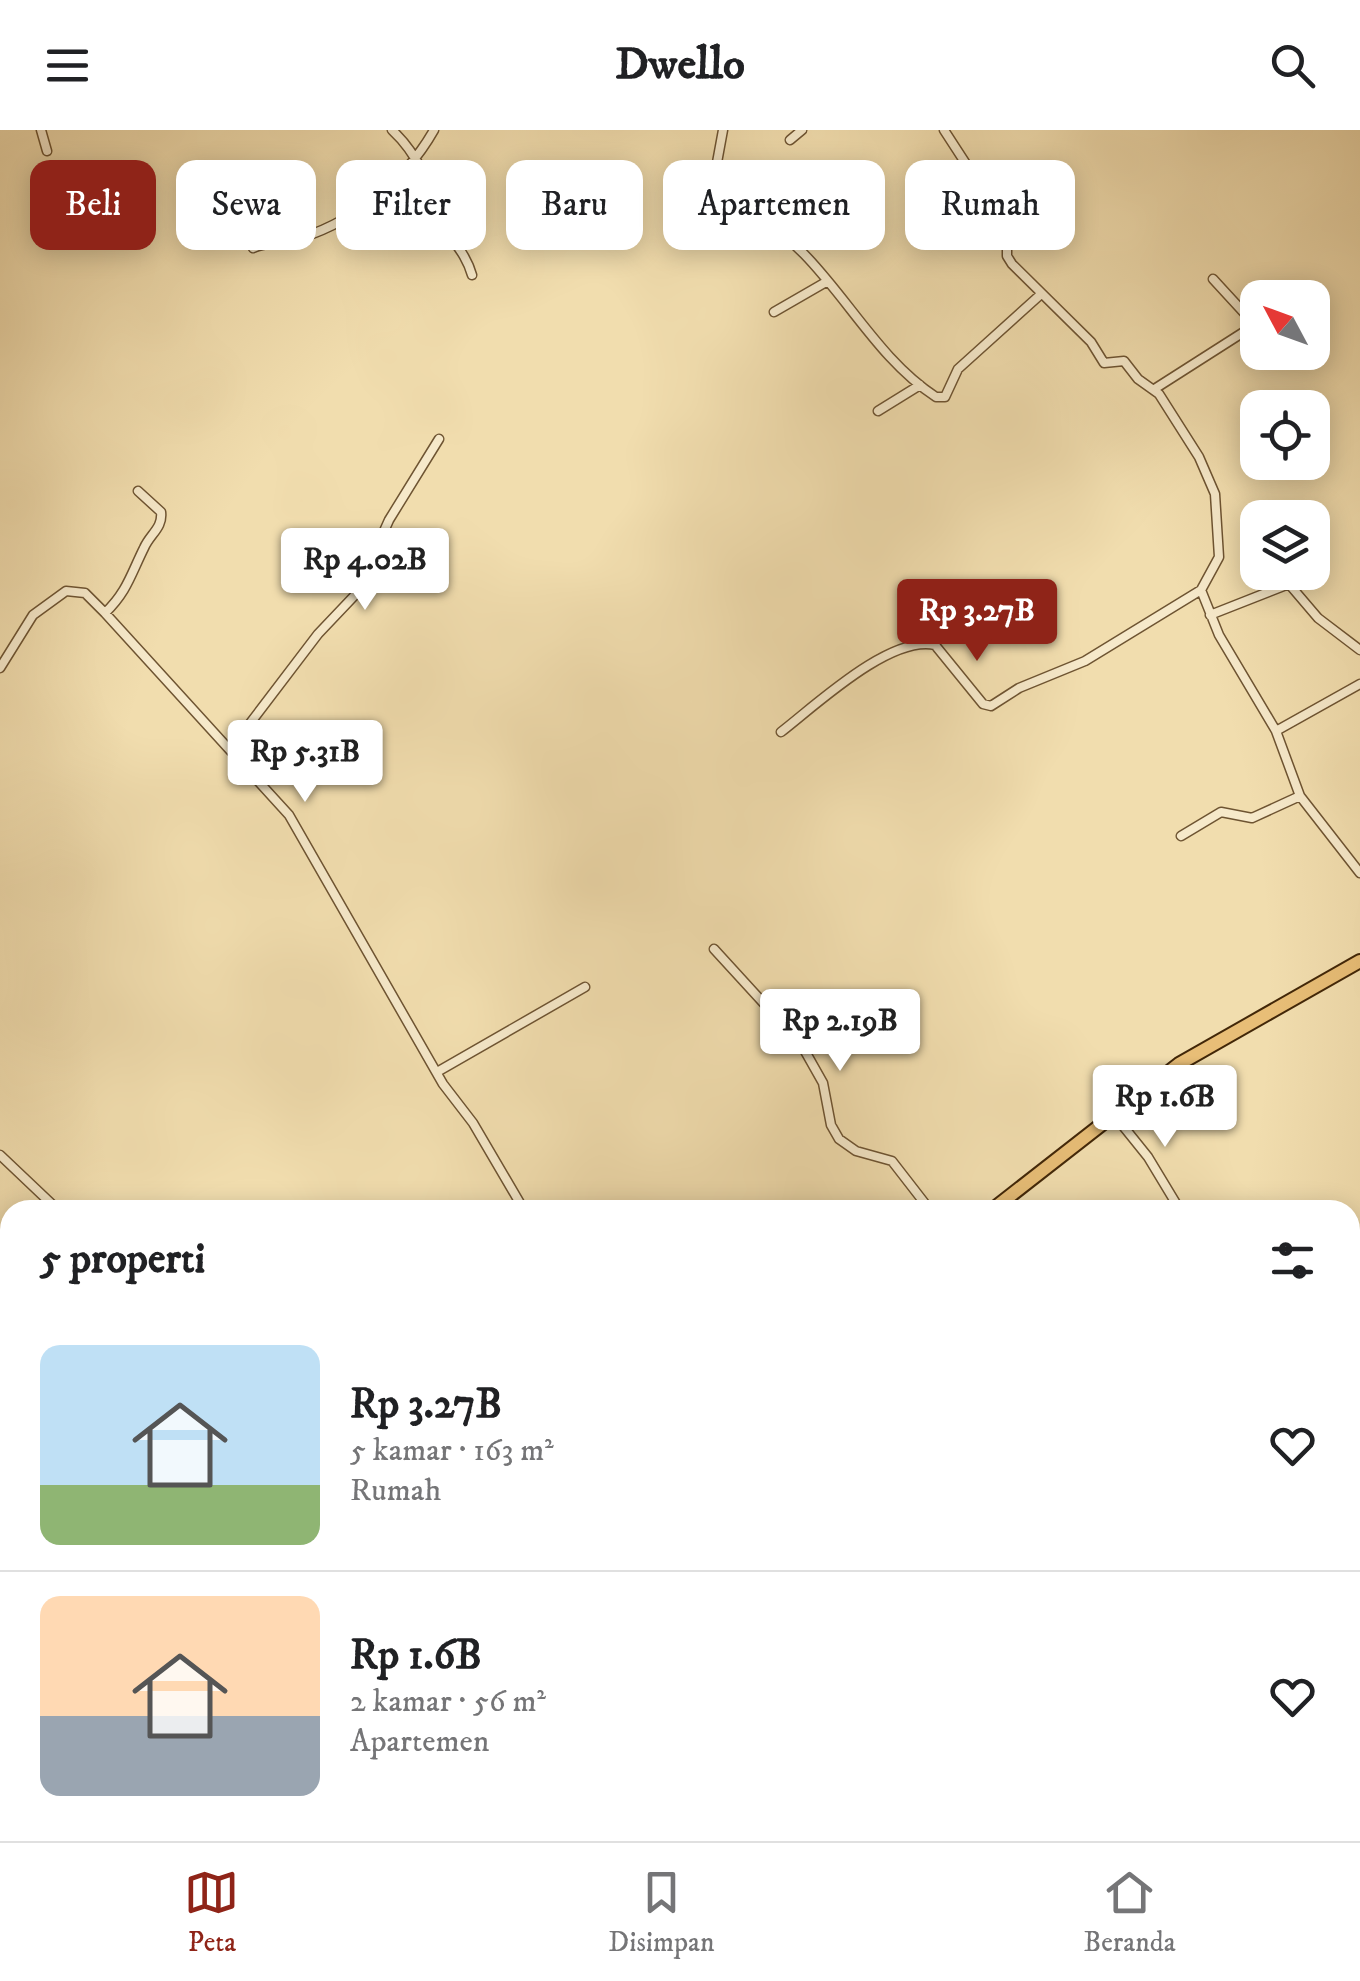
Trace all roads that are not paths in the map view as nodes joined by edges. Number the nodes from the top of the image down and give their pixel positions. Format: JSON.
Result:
{"nodes":[{"id":1,"x":41,"y":130,"type":"edge"},
{"id":2,"x":392,"y":130,"type":"edge"},
{"id":3,"x":434,"y":130,"type":"edge"},
{"id":4,"x":723,"y":130,"type":"edge"},
{"id":5,"x":802,"y":130,"type":"edge"},
{"id":6,"x":944,"y":130,"type":"edge"},
{"id":7,"x":790,"y":140,"type":"dead end"},
{"id":8,"x":47,"y":151,"type":"dead end"},
{"id":9,"x":416,"y":160,"type":"edge"},
{"id":10,"x":418,"y":160,"type":"edge"},
{"id":11,"x":463,"y":250,"type":"edge"},
{"id":12,"x":472,"y":275,"type":"dead end"},
{"id":13,"x":1213,"y":279,"type":"dead end"},
{"id":14,"x":826,"y":282,"type":"junction"},
{"id":15,"x":1040,"y":296,"type":"junction"},
{"id":16,"x":774,"y":312,"type":"dead end"},
{"id":17,"x":920,"y":386,"type":"junction"},
{"id":18,"x":1156,"y":388,"type":"junction"},
{"id":19,"x":878,"y":411,"type":"dead end"},
{"id":20,"x":439,"y":439,"type":"dead end"},
{"id":21,"x":138,"y":491,"type":"dead end"},
{"id":22,"x":1200,"y":590,"type":"junction"},
{"id":23,"x":105,"y":613,"type":"junction"},
{"id":24,"x":1210,"y":615,"type":"junction"},
{"id":25,"x":1360,"y":650,"type":"edge"},
{"id":26,"x":0,"y":668,"type":"edge"},
{"id":27,"x":1360,"y":684,"type":"edge"},
{"id":28,"x":1276,"y":731,"type":"junction"},
{"id":29,"x":781,"y":732,"type":"dead end"},
{"id":30,"x":234,"y":754,"type":"junction"},
{"id":31,"x":1300,"y":796,"type":"junction"},
{"id":32,"x":1181,"y":836,"type":"dead end"},
{"id":33,"x":1360,"y":873,"type":"edge"},
{"id":34,"x":714,"y":949,"type":"dead end"},
{"id":35,"x":1360,"y":961,"type":"edge"},
{"id":36,"x":585,"y":987,"type":"dead end"},
{"id":37,"x":436,"y":1072,"type":"junction"},
{"id":38,"x":1115,"y":1116,"type":"junction"},
{"id":39,"x":0,"y":1155,"type":"edge"},
{"id":40,"x":47,"y":1200,"type":"edge"},
{"id":41,"x":518,"y":1200,"type":"edge"},
{"id":42,"x":922,"y":1200,"type":"edge"},
{"id":43,"x":1005,"y":1200,"type":"edge"},
{"id":44,"x":1174,"y":1200,"type":"edge"}],
"edges":[{"from":1,"to":8,"type":"street"},
{"from":2,"to":9,"type":"street"},
{"from":3,"to":10,"type":"street"},
{"from":4,"to":14,"type":"street"},
{"from":5,"to":7,"type":"street"},
{"from":6,"to":15,"type":"street"},
{"from":11,"to":12,"type":"street"},
{"from":13,"to":18,"type":"street"},
{"from":14,"to":16,"type":"street"},
{"from":14,"to":17,"type":"street"},
{"from":15,"to":17,"type":"street"},
{"from":15,"to":18,"type":"street"},
{"from":17,"to":19,"type":"street"},
{"from":18,"to":22,"type":"street"},
{"from":20,"to":30,"type":"street"},
{"from":21,"to":23,"type":"street"},
{"from":22,"to":24,"type":"street"},
{"from":22,"to":29,"type":"street"},
{"from":23,"to":26,"type":"street"},
{"from":23,"to":30,"type":"street"},
{"from":24,"to":25,"type":"street"},
{"from":24,"to":28,"type":"street"},
{"from":27,"to":28,"type":"street"},
{"from":28,"to":31,"type":"street"},
{"from":30,"to":37,"type":"street"},
{"from":31,"to":32,"type":"street"},
{"from":31,"to":33,"type":"street"},
{"from":34,"to":42,"type":"street"},
{"from":35,"to":38,"type":"main road"},
{"from":36,"to":37,"type":"street"},
{"from":37,"to":41,"type":"street"},
{"from":38,"to":43,"type":"main road"},
{"from":38,"to":44,"type":"street"},
{"from":39,"to":40,"type":"street"}]}
